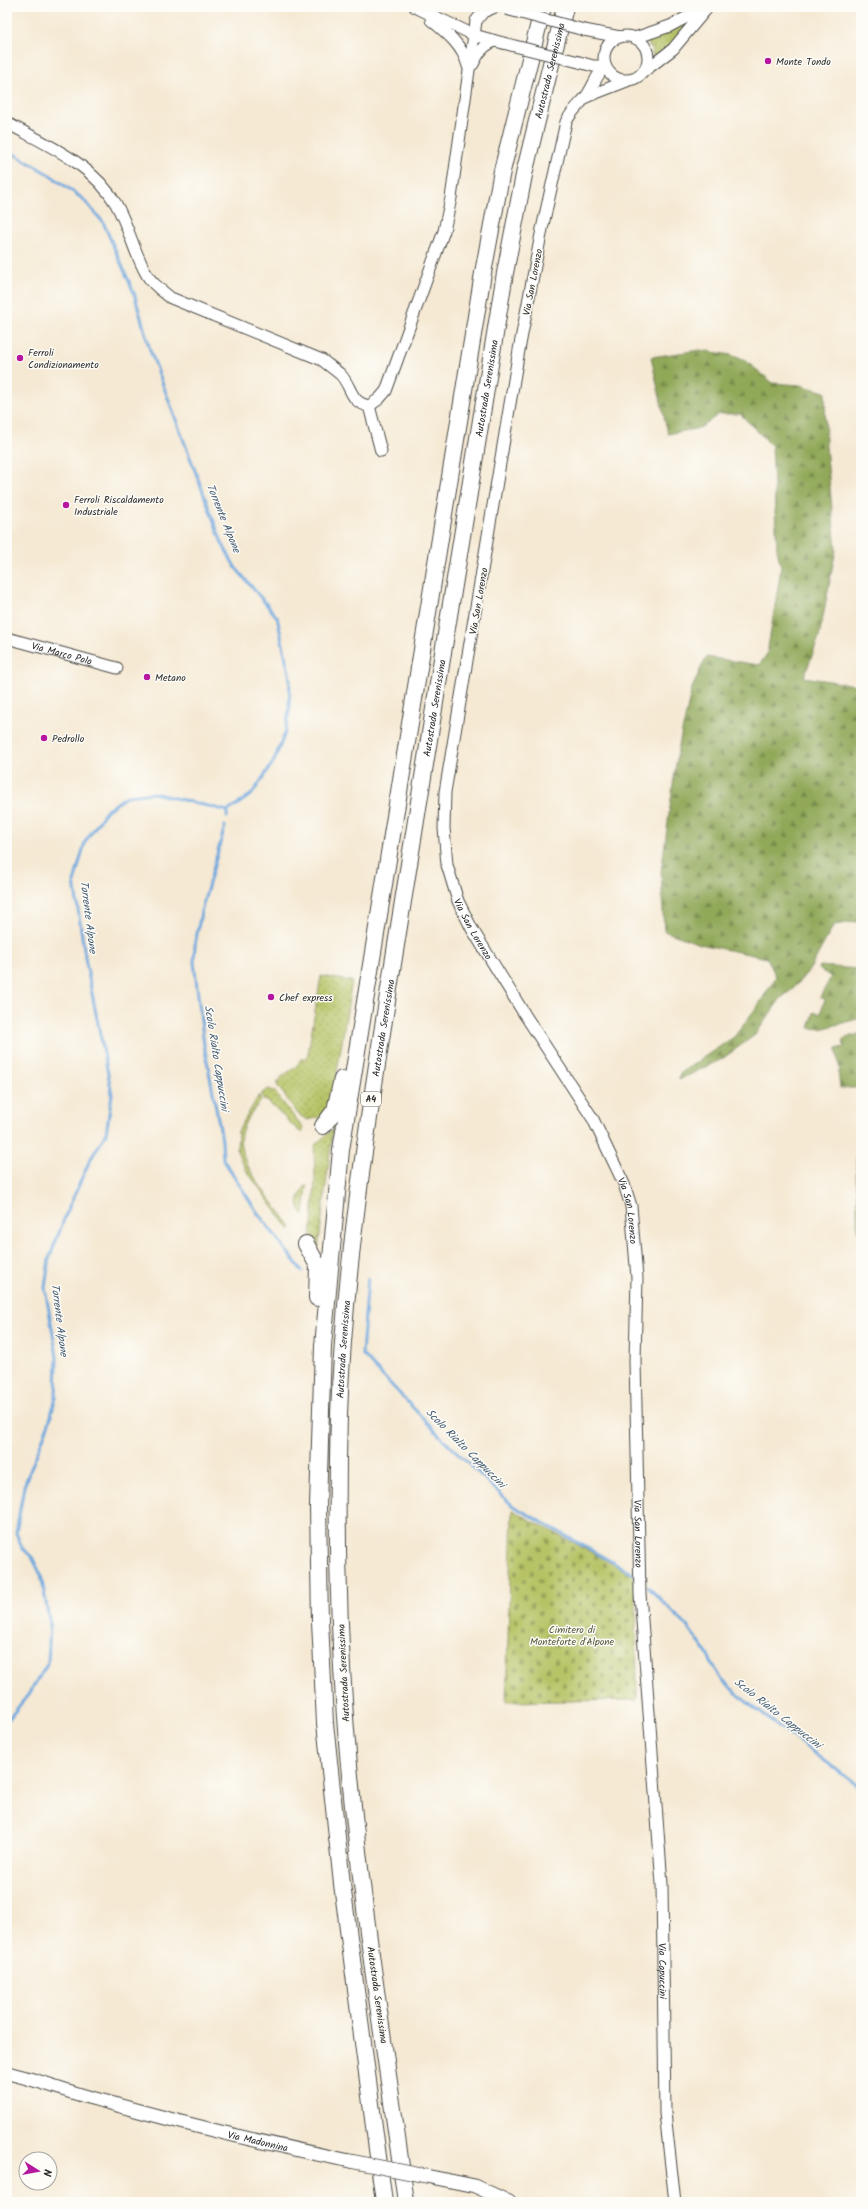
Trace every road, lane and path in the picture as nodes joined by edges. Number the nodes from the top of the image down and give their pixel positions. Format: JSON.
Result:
{"nodes":[{"id":1,"x":543,"y":7,"type":"edge"},
{"id":2,"x":565,"y":7,"type":"edge"},
{"id":3,"x":704,"y":7,"type":"edge"},
{"id":4,"x":708,"y":7,"type":"edge"},
{"id":5,"x":500,"y":8,"type":"edge"},
{"id":6,"x":418,"y":9,"type":"edge"},
{"id":7,"x":474,"y":35,"type":"junction"},
{"id":8,"x":620,"y":37,"type":"junction"},
{"id":9,"x":636,"y":38,"type":"junction"},
{"id":10,"x":499,"y":42,"type":"junction"},
{"id":11,"x":598,"y":68,"type":"junction"},
{"id":12,"x":470,"y":71,"type":"junction"},
{"id":13,"x":643,"y":72,"type":"junction"},
{"id":14,"x":631,"y":80,"type":"junction"},
{"id":15,"x":585,"y":98,"type":"junction"},
{"id":16,"x":7,"y":123,"type":"edge"},
{"id":17,"x":369,"y":406,"type":"junction"},
{"id":18,"x":381,"y":451,"type":"dead end"},
{"id":19,"x":7,"y":638,"type":"edge"},
{"id":20,"x":117,"y":668,"type":"dead end"},
{"id":21,"x":364,"y":1005,"type":"junction"},
{"id":22,"x":323,"y":1126,"type":"dead end"},
{"id":23,"x":306,"y":1244,"type":"dead end"},
{"id":24,"x":323,"y":1346,"type":"junction"},
{"id":25,"x":651,"y":1740,"type":"joint"},
{"id":26,"x":7,"y":2073,"type":"edge"},
{"id":27,"x":384,"y":2202,"type":"edge"},
{"id":28,"x":406,"y":2202,"type":"edge"},
{"id":29,"x":509,"y":2202,"type":"edge"},
{"id":30,"x":675,"y":2202,"type":"edge"}],
"edges":[{"from":1,"to":21,"type":"highway","name":"Autostrada Serenissima","number":"A4"},
{"from":2,"to":28,"type":"highway","name":"Autostrada Serenissima","number":"A4"},
{"from":3,"to":9,"type":"street"},
{"from":4,"to":13,"type":"street"},
{"from":5,"to":7,"type":"street"},
{"from":5,"to":8,"type":"street","bridge":true},
{"from":6,"to":7,"type":"street"},
{"from":6,"to":12,"type":"street"},
{"from":7,"to":10,"type":"street"},
{"from":7,"to":12,"type":"street"},
{"from":8,"to":9,"type":"street"},
{"from":8,"to":11,"type":"street"},
{"from":9,"to":13,"type":"street"},
{"from":10,"to":11,"type":"street","bridge":true},
{"from":10,"to":12,"type":"street"},
{"from":11,"to":14,"type":"street"},
{"from":11,"to":15,"type":"street","name":"Via San Lorenzo"},
{"from":12,"to":17,"type":"street"},
{"from":13,"to":14,"type":"street"},
{"from":14,"to":15,"type":"street","name":"Via San Lorenzo"},
{"from":15,"to":25,"type":"street","name":"Via San Lorenzo"},
{"from":16,"to":17,"type":"street"},
{"from":17,"to":18,"type":"street"},
{"from":19,"to":20,"type":"street","name":"Via Marco Polo"},
{"from":21,"to":22,"type":"highway"},
{"from":21,"to":24,"type":"highway","name":"Autostrada Serenissima","number":"A4"},
{"from":23,"to":24,"type":"highway"},
{"from":24,"to":27,"type":"highway","name":"Autostrada Serenissima","number":"A4"},
{"from":25,"to":30,"type":"street","name":"Via Capuccini"},
{"from":26,"to":29,"type":"main road","name":"Via Madonnina","bridge":true}]}
